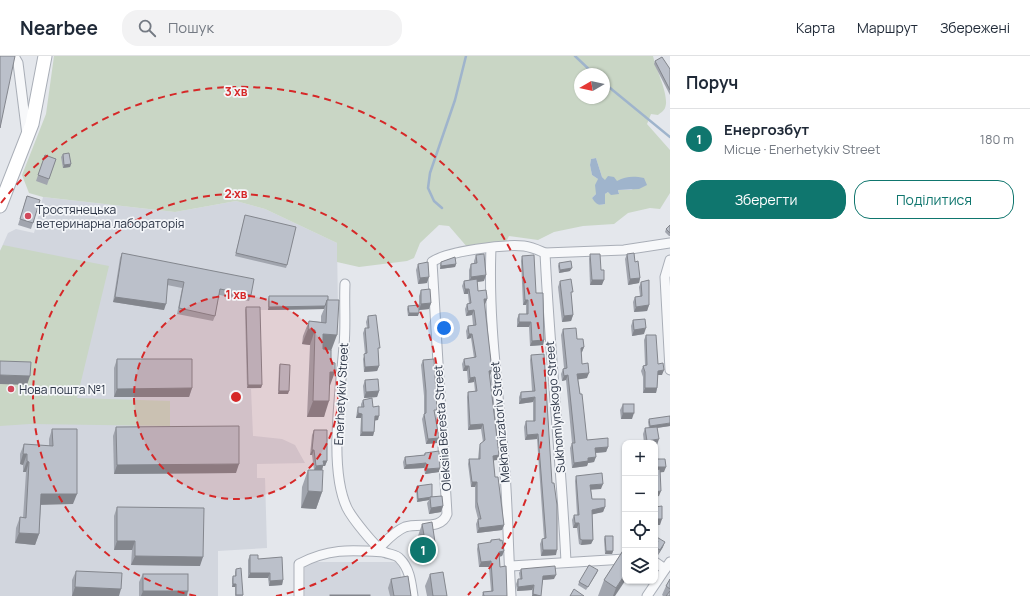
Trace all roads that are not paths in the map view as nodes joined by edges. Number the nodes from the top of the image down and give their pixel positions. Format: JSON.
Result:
{"nodes":[{"id":1,"x":14,"y":56,"type":"edge"},
{"id":2,"x":45,"y":56,"type":"edge"},
{"id":3,"x":27,"y":139,"type":"junction"},
{"id":4,"x":0,"y":206,"type":"edge"},
{"id":5,"x":670,"y":243,"type":"edge"},
{"id":6,"x":491,"y":248,"type":"junction"},
{"id":7,"x":545,"y":253,"type":"junction"},
{"id":8,"x":670,"y":260,"type":"edge"},
{"id":9,"x":345,"y":284,"type":"dead end"},
{"id":10,"x":670,"y":370,"type":"edge"},
{"id":11,"x":382,"y":550,"type":"junction"},
{"id":12,"x":622,"y":559,"type":"edge"},
{"id":13,"x":566,"y":562,"type":"junction"},
{"id":14,"x":658,"y":563,"type":"edge"},
{"id":15,"x":668,"y":565,"type":"edge"},
{"id":16,"x":511,"y":566,"type":"junction"},
{"id":17,"x":299,"y":596,"type":"edge"},
{"id":18,"x":413,"y":596,"type":"edge"},
{"id":19,"x":512,"y":596,"type":"edge"},
{"id":20,"x":646,"y":596,"type":"edge"}],
"edges":[{"from":1,"to":3,"type":"street"},
{"from":2,"to":3,"type":"main road"},
{"from":3,"to":4,"type":"main road"},
{"from":5,"to":7,"type":"street"},
{"from":6,"to":7,"type":"street"},
{"from":6,"to":11,"type":"street","name":"Oleksiia Beresta Street"},
{"from":6,"to":16,"type":"street","name":"Mekhanizatoriv Street"},
{"from":7,"to":13,"type":"street","name":"Sukhomlynskogo Street"},
{"from":8,"to":10,"type":"street"},
{"from":9,"to":11,"type":"street","name":"Enerhetykiv Street"},
{"from":11,"to":17,"type":"street"},
{"from":11,"to":18,"type":"street","name":"Enerhetykiv Street"},
{"from":12,"to":13,"type":"street"},
{"from":13,"to":16,"type":"street"},
{"from":14,"to":15,"type":"street"},
{"from":15,"to":20,"type":"street"},
{"from":16,"to":19,"type":"street","name":"Mekhanizatoriv Street"}]}
